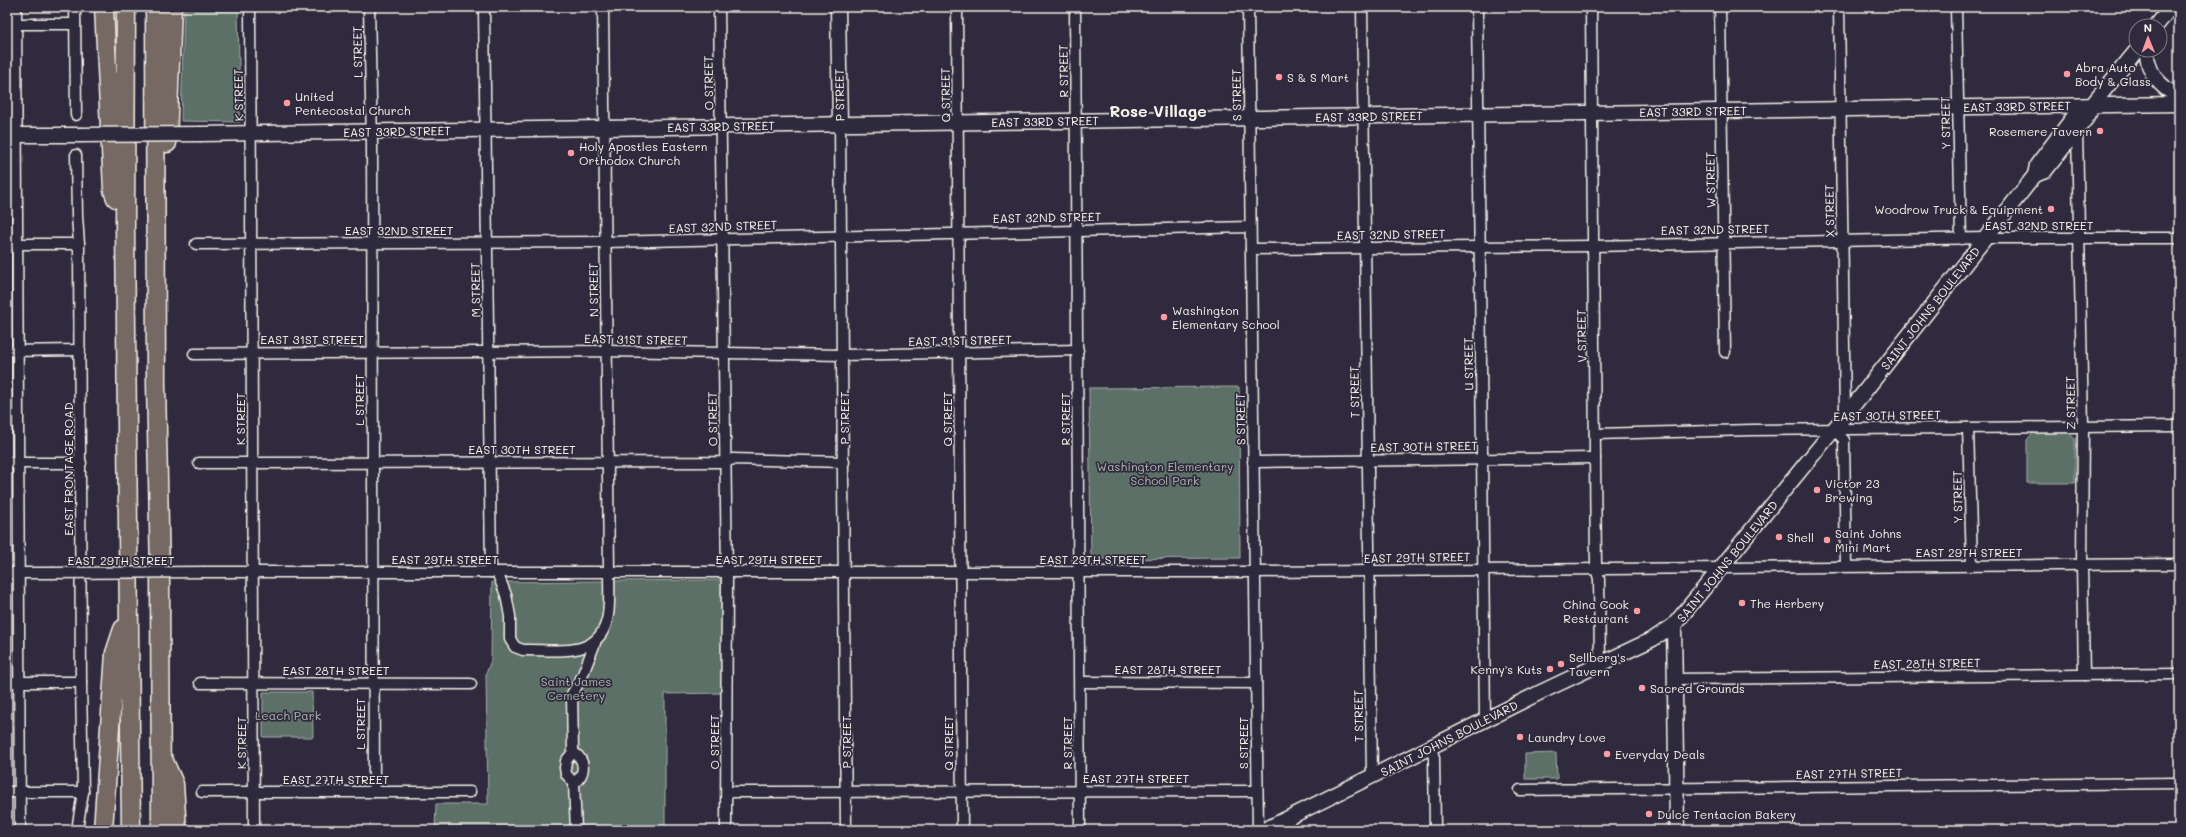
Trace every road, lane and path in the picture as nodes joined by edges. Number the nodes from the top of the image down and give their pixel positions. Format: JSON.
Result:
{"nodes":[{"id":1,"x":16,"y":7,"type":"edge"},
{"id":2,"x":75,"y":7,"type":"edge"},
{"id":3,"x":104,"y":7,"type":"edge"},
{"id":4,"x":126,"y":7,"type":"edge"},
{"id":5,"x":155,"y":7,"type":"edge"},
{"id":6,"x":172,"y":7,"type":"edge"},
{"id":7,"x":250,"y":7,"type":"edge"},
{"id":8,"x":369,"y":7,"type":"edge"},
{"id":9,"x":484,"y":7,"type":"edge"},
{"id":10,"x":603,"y":7,"type":"edge"},
{"id":11,"x":719,"y":7,"type":"edge"},
{"id":12,"x":838,"y":7,"type":"edge"},
{"id":13,"x":956,"y":7,"type":"edge"},
{"id":14,"x":1075,"y":7,"type":"edge"},
{"id":15,"x":1248,"y":7,"type":"edge"},
{"id":16,"x":1362,"y":7,"type":"edge"},
{"id":17,"x":1477,"y":7,"type":"edge"},
{"id":18,"x":1590,"y":7,"type":"edge"},
{"id":19,"x":1720,"y":7,"type":"edge"},
{"id":20,"x":1839,"y":7,"type":"edge"},
{"id":21,"x":1956,"y":7,"type":"edge"},
{"id":22,"x":2171,"y":7,"type":"edge"},
{"id":23,"x":2162,"y":18,"type":"edge"},
{"id":24,"x":12,"y":24,"type":"edge"},
{"id":25,"x":75,"y":24,"type":"junction"},
{"id":26,"x":2130,"y":58,"type":"edge"},
{"id":27,"x":2146,"y":58,"type":"edge"},
{"id":28,"x":2179,"y":96,"type":"edge"},
{"id":29,"x":2179,"y":104,"type":"edge"},
{"id":30,"x":2092,"y":105,"type":"junction"},
{"id":31,"x":1957,"y":107,"type":"junction"},
{"id":32,"x":1840,"y":109,"type":"junction"},
{"id":33,"x":1722,"y":110,"type":"junction"},
{"id":34,"x":1592,"y":113,"type":"junction"},
{"id":35,"x":1478,"y":114,"type":"junction"},
{"id":36,"x":76,"y":115,"type":"dead end"},
{"id":37,"x":1363,"y":116,"type":"junction"},
{"id":38,"x":1249,"y":118,"type":"junction"},
{"id":39,"x":1076,"y":120,"type":"junction"},
{"id":40,"x":959,"y":122,"type":"junction"},
{"id":41,"x":840,"y":124,"type":"junction"},
{"id":42,"x":721,"y":127,"type":"junction"},
{"id":43,"x":605,"y":128,"type":"junction"},
{"id":44,"x":486,"y":130,"type":"junction"},
{"id":45,"x":2077,"y":130,"type":"junction"},
{"id":46,"x":372,"y":131,"type":"junction"},
{"id":47,"x":252,"y":133,"type":"junction"},
{"id":48,"x":11,"y":135,"type":"edge"},
{"id":49,"x":76,"y":155,"type":"dead end"},
{"id":50,"x":2035,"y":175,"type":"junction"},
{"id":51,"x":155,"y":200,"type":"junction"},
{"id":52,"x":125,"y":227,"type":"junction"},
{"id":53,"x":1250,"y":227,"type":"junction"},
{"id":54,"x":1077,"y":229,"type":"junction"},
{"id":55,"x":959,"y":233,"type":"junction"},
{"id":56,"x":841,"y":236,"type":"junction"},
{"id":57,"x":1985,"y":238,"type":"junction"},
{"id":58,"x":2079,"y":238,"type":"junction"},
{"id":59,"x":2179,"y":238,"type":"edge"},
{"id":60,"x":723,"y":239,"type":"junction"},
{"id":61,"x":1961,"y":239,"type":"junction"},
{"id":62,"x":1842,"y":240,"type":"junction"},
{"id":63,"x":487,"y":242,"type":"junction"},
{"id":64,"x":606,"y":242,"type":"junction"},
{"id":65,"x":1724,"y":242,"type":"junction"},
{"id":66,"x":372,"y":243,"type":"junction"},
{"id":67,"x":12,"y":244,"type":"edge"},
{"id":68,"x":80,"y":244,"type":"junction"},
{"id":69,"x":196,"y":244,"type":"dead end"},
{"id":70,"x":253,"y":244,"type":"junction"},
{"id":71,"x":1480,"y":246,"type":"junction"},
{"id":72,"x":1593,"y":246,"type":"junction"},
{"id":73,"x":1365,"y":247,"type":"junction"},
{"id":74,"x":1251,"y":249,"type":"junction"},
{"id":75,"x":80,"y":350,"type":"junction"},
{"id":76,"x":1078,"y":350,"type":"junction"},
{"id":77,"x":7,"y":351,"type":"edge"},
{"id":78,"x":18,"y":351,"type":"junction"},
{"id":79,"x":607,"y":351,"type":"junction"},
{"id":80,"x":372,"y":352,"type":"junction"},
{"id":81,"x":488,"y":352,"type":"junction"},
{"id":82,"x":1725,"y":352,"type":"dead end"},
{"id":83,"x":253,"y":353,"type":"junction"},
{"id":84,"x":960,"y":353,"type":"junction"},
{"id":85,"x":194,"y":354,"type":"dead end"},
{"id":86,"x":724,"y":354,"type":"junction"},
{"id":87,"x":843,"y":355,"type":"junction"},
{"id":88,"x":1845,"y":415,"type":"junction"},
{"id":89,"x":2179,"y":426,"type":"edge"},
{"id":90,"x":2083,"y":427,"type":"junction"},
{"id":91,"x":1968,"y":428,"type":"junction"},
{"id":92,"x":1834,"y":429,"type":"junction"},
{"id":93,"x":1595,"y":434,"type":"junction"},
{"id":94,"x":1482,"y":458,"type":"junction"},
{"id":95,"x":1595,"y":458,"type":"junction"},
{"id":96,"x":1368,"y":460,"type":"junction"},
{"id":97,"x":490,"y":462,"type":"junction"},
{"id":98,"x":608,"y":462,"type":"junction"},
{"id":99,"x":725,"y":462,"type":"junction"},
{"id":100,"x":844,"y":462,"type":"junction"},
{"id":101,"x":1253,"y":462,"type":"junction"},
{"id":102,"x":7,"y":463,"type":"edge"},
{"id":103,"x":18,"y":463,"type":"junction"},
{"id":104,"x":81,"y":463,"type":"junction"},
{"id":105,"x":199,"y":463,"type":"dead end"},
{"id":106,"x":254,"y":463,"type":"junction"},
{"id":107,"x":372,"y":463,"type":"junction"},
{"id":108,"x":2179,"y":564,"type":"edge"},
{"id":109,"x":1972,"y":565,"type":"junction"},
{"id":110,"x":2082,"y":565,"type":"junction"},
{"id":111,"x":1846,"y":566,"type":"junction"},
{"id":112,"x":1722,"y":567,"type":"junction"},
{"id":113,"x":1596,"y":568,"type":"junction"},
{"id":114,"x":1484,"y":569,"type":"junction"},
{"id":115,"x":1369,"y":570,"type":"junction"},
{"id":116,"x":254,"y":572,"type":"junction"},
{"id":117,"x":373,"y":572,"type":"junction"},
{"id":118,"x":494,"y":572,"type":"junction"},
{"id":119,"x":610,"y":572,"type":"junction"},
{"id":120,"x":844,"y":572,"type":"junction"},
{"id":121,"x":961,"y":572,"type":"junction"},
{"id":122,"x":1079,"y":572,"type":"junction"},
{"id":123,"x":1255,"y":572,"type":"junction"},
{"id":124,"x":7,"y":573,"type":"edge"},
{"id":125,"x":19,"y":573,"type":"junction"},
{"id":126,"x":727,"y":573,"type":"junction"},
{"id":127,"x":128,"y":612,"type":"junction"},
{"id":128,"x":1674,"y":625,"type":"junction"},
{"id":129,"x":595,"y":643,"type":"junction"},
{"id":130,"x":1600,"y":665,"type":"junction"},
{"id":131,"x":2179,"y":674,"type":"edge"},
{"id":132,"x":2084,"y":675,"type":"junction"},
{"id":133,"x":1675,"y":679,"type":"junction"},
{"id":134,"x":7,"y":682,"type":"edge"},
{"id":135,"x":20,"y":682,"type":"junction"},
{"id":136,"x":81,"y":682,"type":"junction"},
{"id":137,"x":200,"y":682,"type":"dead end"},
{"id":138,"x":1080,"y":682,"type":"junction"},
{"id":139,"x":254,"y":683,"type":"junction"},
{"id":140,"x":373,"y":683,"type":"junction"},
{"id":141,"x":1256,"y":683,"type":"junction"},
{"id":142,"x":471,"y":684,"type":"dead end"},
{"id":143,"x":1485,"y":720,"type":"junction"},
{"id":144,"x":1431,"y":747,"type":"junction"},
{"id":145,"x":159,"y":749,"type":"junction"},
{"id":146,"x":574,"y":752,"type":"junction"},
{"id":147,"x":1372,"y":777,"type":"junction"},
{"id":148,"x":574,"y":783,"type":"junction"},
{"id":149,"x":2179,"y":783,"type":"edge"},
{"id":150,"x":1677,"y":789,"type":"junction"},
{"id":151,"x":1520,"y":790,"type":"dead end"},
{"id":152,"x":962,"y":791,"type":"junction"},
{"id":153,"x":1080,"y":791,"type":"junction"},
{"id":154,"x":1257,"y":791,"type":"junction"},
{"id":155,"x":7,"y":792,"type":"edge"},
{"id":156,"x":20,"y":792,"type":"junction"},
{"id":157,"x":82,"y":792,"type":"junction"},
{"id":158,"x":202,"y":792,"type":"dead end"},
{"id":159,"x":254,"y":792,"type":"junction"},
{"id":160,"x":374,"y":792,"type":"junction"},
{"id":161,"x":470,"y":792,"type":"dead end"},
{"id":162,"x":726,"y":792,"type":"junction"},
{"id":163,"x":846,"y":792,"type":"junction"},
{"id":164,"x":20,"y":830,"type":"edge"},
{"id":165,"x":77,"y":830,"type":"edge"},
{"id":166,"x":103,"y":830,"type":"edge"},
{"id":167,"x":131,"y":830,"type":"edge"},
{"id":168,"x":161,"y":830,"type":"edge"},
{"id":169,"x":177,"y":830,"type":"edge"},
{"id":170,"x":254,"y":830,"type":"edge"},
{"id":171,"x":576,"y":830,"type":"edge"},
{"id":172,"x":726,"y":830,"type":"edge"},
{"id":173,"x":846,"y":830,"type":"edge"},
{"id":174,"x":962,"y":830,"type":"edge"},
{"id":175,"x":1080,"y":830,"type":"edge"},
{"id":176,"x":1258,"y":830,"type":"edge"},
{"id":177,"x":1264,"y":830,"type":"edge"},
{"id":178,"x":1435,"y":830,"type":"edge"},
{"id":179,"x":1677,"y":830,"type":"edge"}],
"edges":[{"from":1,"to":24,"type":"street"},
{"from":2,"to":25,"type":"street"},
{"from":3,"to":52,"type":"highway"},
{"from":4,"to":52,"type":"highway"},
{"from":5,"to":51,"type":"highway"},
{"from":6,"to":51,"type":"highway"},
{"from":7,"to":47,"type":"street","name":"K STREET"},
{"from":8,"to":46,"type":"street","name":"L STREET"},
{"from":9,"to":44,"type":"street","name":"M STREET"},
{"from":10,"to":43,"type":"street","name":"N STREET"},
{"from":11,"to":42,"type":"street","name":"O STREET"},
{"from":12,"to":41,"type":"street","name":"P STREET"},
{"from":13,"to":40,"type":"street","name":"Q STREET"},
{"from":14,"to":39,"type":"street","name":"R STREET"},
{"from":15,"to":38,"type":"street","name":"S STREET"},
{"from":16,"to":37,"type":"street","name":"T STREET"},
{"from":17,"to":35,"type":"street","name":"U STREET"},
{"from":18,"to":34,"type":"street","name":"V STREET"},
{"from":19,"to":33,"type":"street","name":"W STREET"},
{"from":20,"to":32,"type":"street","name":"X STREET"},
{"from":21,"to":31,"type":"street","name":"Y STREET"},
{"from":22,"to":23,"type":"street"},
{"from":24,"to":25,"type":"street"},
{"from":24,"to":48,"type":"street"},
{"from":25,"to":36,"type":"street"},
{"from":26,"to":30,"type":"street","name":"SAINT JOHNS BOULEVARD"},
{"from":27,"to":28,"type":"street"},
{"from":29,"to":30,"type":"street","name":"EAST 33RD STREET"},
{"from":30,"to":31,"type":"street","name":"EAST 33RD STREET"},
{"from":30,"to":45,"type":"street","name":"SAINT JOHNS BOULEVARD"},
{"from":30,"to":50,"type":"street","name":"SAINT JOHNS BOULEVARD"},
{"from":31,"to":32,"type":"street","name":"EAST 33RD STREET"},
{"from":31,"to":61,"type":"street","name":"Y STREET"},
{"from":32,"to":33,"type":"street","name":"EAST 33RD STREET"},
{"from":32,"to":62,"type":"street","name":"X STREET"},
{"from":33,"to":34,"type":"street","name":"EAST 33RD STREET"},
{"from":33,"to":65,"type":"street","name":"W STREET"},
{"from":34,"to":35,"type":"street","name":"EAST 33RD STREET"},
{"from":34,"to":72,"type":"street","name":"V STREET"},
{"from":35,"to":37,"type":"street","name":"EAST 33RD STREET"},
{"from":35,"to":71,"type":"street","name":"U STREET"},
{"from":37,"to":38,"type":"street","name":"EAST 33RD STREET"},
{"from":37,"to":73,"type":"street","name":"T STREET"},
{"from":38,"to":39,"type":"street","name":"EAST 33RD STREET"},
{"from":38,"to":53,"type":"street","name":"S STREET"},
{"from":39,"to":40,"type":"street","name":"EAST 33RD STREET"},
{"from":39,"to":54,"type":"street","name":"R STREET"},
{"from":40,"to":41,"type":"street","name":"EAST 33RD STREET"},
{"from":40,"to":55,"type":"street","name":"Q STREET"},
{"from":41,"to":42,"type":"street","name":"EAST 33RD STREET"},
{"from":41,"to":56,"type":"street","name":"P STREET"},
{"from":42,"to":43,"type":"street","name":"EAST 33RD STREET"},
{"from":42,"to":60,"type":"street","name":"O STREET"},
{"from":43,"to":44,"type":"street","name":"EAST 33RD STREET"},
{"from":43,"to":64,"type":"street","name":"N STREET"},
{"from":44,"to":46,"type":"street","name":"EAST 33RD STREET"},
{"from":44,"to":63,"type":"street","name":"M STREET"},
{"from":45,"to":50,"type":"street","name":"SAINT JOHNS BOULEVARD"},
{"from":45,"to":58,"type":"street","name":"Z STREET"},
{"from":46,"to":47,"type":"street","name":"EAST 33RD STREET"},
{"from":46,"to":66,"type":"street","name":"L STREET"},
{"from":47,"to":48,"type":"street","name":"EAST 33RD STREET","bridge":true},
{"from":47,"to":70,"type":"street","name":"K STREET"},
{"from":48,"to":67,"type":"street"},
{"from":49,"to":68,"type":"street","name":"EAST FRONTAGE ROAD"},
{"from":50,"to":57,"type":"street","name":"SAINT JOHNS BOULEVARD"},
{"from":51,"to":145,"type":"highway"},
{"from":52,"to":127,"type":"highway"},
{"from":53,"to":54,"type":"street","name":"EAST 32ND STREET"},
{"from":53,"to":74,"type":"street","name":"S STREET"},
{"from":54,"to":55,"type":"street","name":"EAST 32ND STREET"},
{"from":54,"to":76,"type":"street","name":"R STREET"},
{"from":55,"to":56,"type":"street","name":"EAST 32ND STREET"},
{"from":55,"to":84,"type":"street","name":"Q STREET"},
{"from":56,"to":60,"type":"street","name":"EAST 32ND STREET"},
{"from":56,"to":87,"type":"street","name":"P STREET"},
{"from":57,"to":58,"type":"street","name":"EAST 32ND STREET"},
{"from":57,"to":61,"type":"street","name":"EAST 32ND STREET"},
{"from":57,"to":88,"type":"street","name":"SAINT JOHNS BOULEVARD"},
{"from":58,"to":59,"type":"street","name":"EAST 32ND STREET"},
{"from":58,"to":90,"type":"street","name":"Z STREET"},
{"from":60,"to":64,"type":"street","name":"EAST 32ND STREET"},
{"from":60,"to":86,"type":"street","name":"O STREET"},
{"from":61,"to":62,"type":"street","name":"EAST 32ND STREET"},
{"from":62,"to":65,"type":"street","name":"EAST 32ND STREET"},
{"from":62,"to":88,"type":"street","name":"X STREET"},
{"from":63,"to":64,"type":"street","name":"EAST 32ND STREET"},
{"from":63,"to":66,"type":"street","name":"EAST 32ND STREET"},
{"from":63,"to":81,"type":"street","name":"M STREET"},
{"from":64,"to":79,"type":"street","name":"N STREET"},
{"from":65,"to":72,"type":"street","name":"EAST 32ND STREET"},
{"from":65,"to":82,"type":"street","name":"W STREET"},
{"from":66,"to":70,"type":"street","name":"EAST 32ND STREET"},
{"from":66,"to":80,"type":"street","name":"L STREET"},
{"from":67,"to":68,"type":"street"},
{"from":67,"to":78,"type":"street"},
{"from":68,"to":75,"type":"street","name":"EAST FRONTAGE ROAD"},
{"from":69,"to":70,"type":"street","name":"EAST 32ND STREET"},
{"from":70,"to":83,"type":"street","name":"K STREET"},
{"from":71,"to":72,"type":"street","name":"EAST 32ND STREET"},
{"from":71,"to":73,"type":"street","name":"EAST 32ND STREET"},
{"from":71,"to":94,"type":"street","name":"U STREET"},
{"from":72,"to":93,"type":"street","name":"V STREET"},
{"from":73,"to":74,"type":"street","name":"EAST 32ND STREET"},
{"from":73,"to":96,"type":"street","name":"T STREET"},
{"from":74,"to":101,"type":"street","name":"S STREET"},
{"from":75,"to":78,"type":"street"},
{"from":75,"to":104,"type":"street","name":"EAST FRONTAGE ROAD"},
{"from":76,"to":84,"type":"street","name":"EAST 31ST STREET"},
{"from":76,"to":122,"type":"street","name":"R STREET"},
{"from":77,"to":78,"type":"street"},
{"from":78,"to":103,"type":"street"},
{"from":79,"to":81,"type":"street","name":"EAST 31ST STREET"},
{"from":79,"to":86,"type":"street","name":"EAST 31ST STREET"},
{"from":79,"to":98,"type":"street","name":"N STREET"},
{"from":80,"to":81,"type":"street","name":"EAST 31ST STREET"},
{"from":80,"to":83,"type":"street","name":"EAST 31ST STREET"},
{"from":80,"to":107,"type":"street","name":"L STREET"},
{"from":81,"to":97,"type":"street","name":"M STREET"},
{"from":83,"to":85,"type":"street","name":"EAST 31ST STREET"},
{"from":83,"to":106,"type":"street","name":"K STREET"},
{"from":84,"to":87,"type":"street","name":"EAST 31ST STREET"},
{"from":84,"to":121,"type":"street","name":"Q STREET"},
{"from":86,"to":87,"type":"street","name":"EAST 31ST STREET"},
{"from":86,"to":99,"type":"street","name":"O STREET"},
{"from":87,"to":100,"type":"street","name":"P STREET"},
{"from":88,"to":92,"type":"street","name":"SAINT JOHNS BOULEVARD"},
{"from":89,"to":90,"type":"street","name":"EAST 30TH STREET"},
{"from":90,"to":91,"type":"street","name":"EAST 30TH STREET"},
{"from":90,"to":110,"type":"street","name":"Z STREET"},
{"from":91,"to":92,"type":"street","name":"EAST 30TH STREET"},
{"from":91,"to":109,"type":"street","name":"Y STREET"},
{"from":92,"to":93,"type":"street","name":"EAST 30TH STREET"},
{"from":92,"to":111,"type":"street"},
{"from":92,"to":112,"type":"street","name":"SAINT JOHNS BOULEVARD"},
{"from":93,"to":95,"type":"street","name":"V STREET"},
{"from":94,"to":95,"type":"street","name":"EAST 30TH STREET"},
{"from":94,"to":96,"type":"street","name":"EAST 30TH STREET"},
{"from":94,"to":114,"type":"street","name":"U STREET"},
{"from":95,"to":113,"type":"street","name":"V STREET"},
{"from":96,"to":101,"type":"street","name":"EAST 30TH STREET"},
{"from":96,"to":115,"type":"street","name":"T STREET"},
{"from":97,"to":98,"type":"street","name":"EAST 30TH STREET"},
{"from":97,"to":107,"type":"street","name":"EAST 30TH STREET"},
{"from":97,"to":118,"type":"street","name":"M STREET"},
{"from":98,"to":99,"type":"street","name":"EAST 30TH STREET"},
{"from":98,"to":119,"type":"street","name":"N STREET"},
{"from":99,"to":100,"type":"street","name":"EAST 30TH STREET"},
{"from":99,"to":126,"type":"street","name":"O STREET"},
{"from":100,"to":120,"type":"street","name":"P STREET"},
{"from":101,"to":123,"type":"street","name":"S STREET"},
{"from":102,"to":103,"type":"street"},
{"from":103,"to":104,"type":"street"},
{"from":103,"to":125,"type":"street"},
{"from":104,"to":136,"type":"street","name":"EAST FRONTAGE ROAD"},
{"from":105,"to":106,"type":"street","name":"EAST 30TH STREET"},
{"from":106,"to":107,"type":"street","name":"EAST 30TH STREET"},
{"from":106,"to":116,"type":"street","name":"K STREET"},
{"from":107,"to":117,"type":"street","name":"L STREET"},
{"from":108,"to":110,"type":"street","name":"EAST 29TH STREET"},
{"from":109,"to":110,"type":"street","name":"EAST 29TH STREET"},
{"from":109,"to":111,"type":"street","name":"EAST 29TH STREET"},
{"from":110,"to":132,"type":"street","name":"Z STREET"},
{"from":111,"to":112,"type":"street","name":"EAST 29TH STREET"},
{"from":112,"to":113,"type":"street","name":"EAST 29TH STREET"},
{"from":112,"to":128,"type":"street","name":"SAINT JOHNS BOULEVARD"},
{"from":113,"to":114,"type":"street","name":"EAST 29TH STREET"},
{"from":113,"to":130,"type":"street","name":"V STREET"},
{"from":114,"to":115,"type":"street","name":"EAST 29TH STREET"},
{"from":114,"to":143,"type":"street","name":"U STREET"},
{"from":115,"to":123,"type":"street","name":"EAST 29TH STREET"},
{"from":115,"to":147,"type":"street","name":"T STREET"},
{"from":116,"to":117,"type":"street","name":"EAST 29TH STREET"},
{"from":116,"to":125,"type":"street","name":"EAST 29TH STREET","bridge":true},
{"from":116,"to":139,"type":"street","name":"K STREET"},
{"from":117,"to":118,"type":"street","name":"EAST 29TH STREET"},
{"from":117,"to":140,"type":"street","name":"L STREET"},
{"from":118,"to":119,"type":"street","name":"EAST 29TH STREET"},
{"from":118,"to":129,"type":"street"},
{"from":119,"to":126,"type":"street","name":"EAST 29TH STREET"},
{"from":119,"to":129,"type":"street","name":"N STREET"},
{"from":120,"to":121,"type":"street","name":"EAST 29TH STREET"},
{"from":120,"to":126,"type":"street","name":"EAST 29TH STREET"},
{"from":120,"to":163,"type":"street","name":"P STREET"},
{"from":121,"to":122,"type":"street","name":"EAST 29TH STREET"},
{"from":121,"to":152,"type":"street","name":"Q STREET"},
{"from":122,"to":123,"type":"street","name":"EAST 29TH STREET"},
{"from":122,"to":138,"type":"street","name":"R STREET"},
{"from":123,"to":141,"type":"street","name":"S STREET"},
{"from":124,"to":125,"type":"street","name":"EAST 29TH STREET"},
{"from":125,"to":135,"type":"street"},
{"from":126,"to":162,"type":"street","name":"O STREET"},
{"from":127,"to":166,"type":"highway"},
{"from":127,"to":167,"type":"highway"},
{"from":128,"to":130,"type":"street","name":"SAINT JOHNS BOULEVARD"},
{"from":128,"to":133,"type":"street"},
{"from":129,"to":146,"type":"street","name":"N STREET"},
{"from":130,"to":143,"type":"street","name":"SAINT JOHNS BOULEVARD"},
{"from":131,"to":132,"type":"street","name":"EAST 28TH STREET"},
{"from":132,"to":133,"type":"street","name":"EAST 28TH STREET"},
{"from":133,"to":150,"type":"street"},
{"from":134,"to":135,"type":"street"},
{"from":135,"to":136,"type":"street"},
{"from":135,"to":156,"type":"street"},
{"from":136,"to":157,"type":"street","name":"EAST FRONTAGE ROAD"},
{"from":137,"to":139,"type":"street","name":"EAST 28TH STREET"},
{"from":138,"to":141,"type":"street","name":"EAST 28TH STREET"},
{"from":138,"to":153,"type":"street","name":"R STREET"},
{"from":139,"to":140,"type":"street","name":"EAST 28TH STREET"},
{"from":139,"to":159,"type":"street","name":"K STREET"},
{"from":140,"to":142,"type":"street","name":"EAST 28TH STREET"},
{"from":140,"to":160,"type":"street","name":"L STREET"},
{"from":141,"to":154,"type":"street","name":"S STREET"},
{"from":143,"to":144,"type":"street","name":"SAINT JOHNS BOULEVARD"},
{"from":144,"to":147,"type":"street","name":"SAINT JOHNS BOULEVARD"},
{"from":144,"to":178,"type":"street"},
{"from":145,"to":168,"type":"highway"},
{"from":145,"to":169,"type":"highway"},
{"from":146,"to":148,"type":"street"},
{"from":146,"to":148,"type":"street"},
{"from":147,"to":177,"type":"street","name":"SAINT JOHNS BOULEVARD"},
{"from":148,"to":171,"type":"street"},
{"from":149,"to":150,"type":"street","name":"EAST 27TH STREET"},
{"from":150,"to":151,"type":"street","name":"EAST 27TH STREET"},
{"from":150,"to":179,"type":"street"},
{"from":152,"to":153,"type":"street","name":"EAST 27TH STREET"},
{"from":152,"to":163,"type":"street","name":"EAST 27TH STREET"},
{"from":152,"to":174,"type":"street","name":"Q STREET"},
{"from":153,"to":154,"type":"street","name":"EAST 27TH STREET"},
{"from":153,"to":175,"type":"street","name":"R STREET"},
{"from":154,"to":176,"type":"street","name":"S STREET"},
{"from":155,"to":156,"type":"street"},
{"from":156,"to":157,"type":"street"},
{"from":156,"to":164,"type":"street"},
{"from":157,"to":165,"type":"street","name":"EAST FRONTAGE ROAD"},
{"from":158,"to":159,"type":"street","name":"EAST 27TH STREET"},
{"from":159,"to":160,"type":"street","name":"EAST 27TH STREET"},
{"from":159,"to":170,"type":"street","name":"K STREET"},
{"from":160,"to":161,"type":"street","name":"EAST 27TH STREET"},
{"from":162,"to":163,"type":"street","name":"EAST 27TH STREET"},
{"from":162,"to":172,"type":"street","name":"O STREET"},
{"from":163,"to":173,"type":"street","name":"P STREET"}]}
